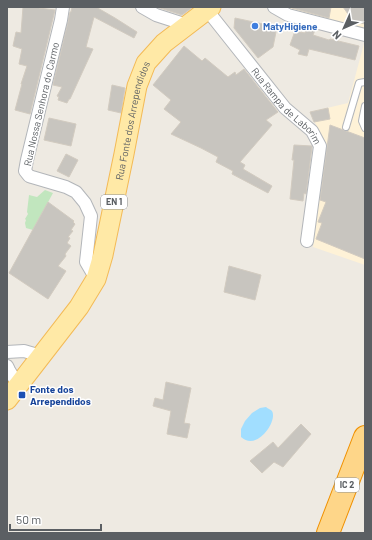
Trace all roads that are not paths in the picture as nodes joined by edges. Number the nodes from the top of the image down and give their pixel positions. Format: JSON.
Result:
{"nodes":[{"id":1,"x":63,"y":7,"type":"edge"},
{"id":2,"x":142,"y":7,"type":"edge"},
{"id":3,"x":274,"y":7,"type":"edge"},
{"id":4,"x":209,"y":8,"type":"edge"},
{"id":5,"x":187,"y":25,"type":"junction"},
{"id":6,"x":365,"y":35,"type":"edge"},
{"id":7,"x":365,"y":82,"type":"edge"},
{"id":8,"x":365,"y":106,"type":"edge"},
{"id":9,"x":346,"y":127,"type":"dead end"},
{"id":10,"x":365,"y":128,"type":"edge"},
{"id":11,"x":307,"y":241,"type":"dead end"},
{"id":12,"x":96,"y":279,"type":"junction"},
{"id":13,"x":7,"y":352,"type":"edge"},
{"id":14,"x":41,"y":356,"type":"junction"},
{"id":15,"x":7,"y":366,"type":"edge"},
{"id":16,"x":18,"y":385,"type":"junction"},
{"id":17,"x":7,"y":400,"type":"edge"},
{"id":18,"x":365,"y":437,"type":"edge"},
{"id":19,"x":328,"y":533,"type":"edge"}],
"edges":[{"from":1,"to":12,"type":"street","name":"Rua Nossa Senhora do Carmo"},
{"from":2,"to":5,"type":"street"},
{"from":3,"to":6,"type":"street"},
{"from":4,"to":5,"type":"main road","name":"Rua Fonte dos Arrependidos","number":"EN 1"},
{"from":4,"to":11,"type":"street","name":"Rua Rampa de Laborim"},
{"from":5,"to":12,"type":"main road","name":"Rua Fonte dos Arrependidos","number":"EN 1"},
{"from":7,"to":9,"type":"lane"},
{"from":8,"to":10,"type":"lane"},
{"from":12,"to":14,"type":"main road","name":"Rua Fonte dos Arrependidos","number":"EN 1"},
{"from":13,"to":14,"type":"street"},
{"from":14,"to":16,"type":"main road","name":"Rua Fonte dos Arrependidos","number":"EN 1"},
{"from":15,"to":16,"type":"street"},
{"from":16,"to":17,"type":"main road","name":"Rua Fonte dos Arrependidos","number":"EN 1"},
{"from":18,"to":19,"type":"highway","number":"IC 2"}]}
